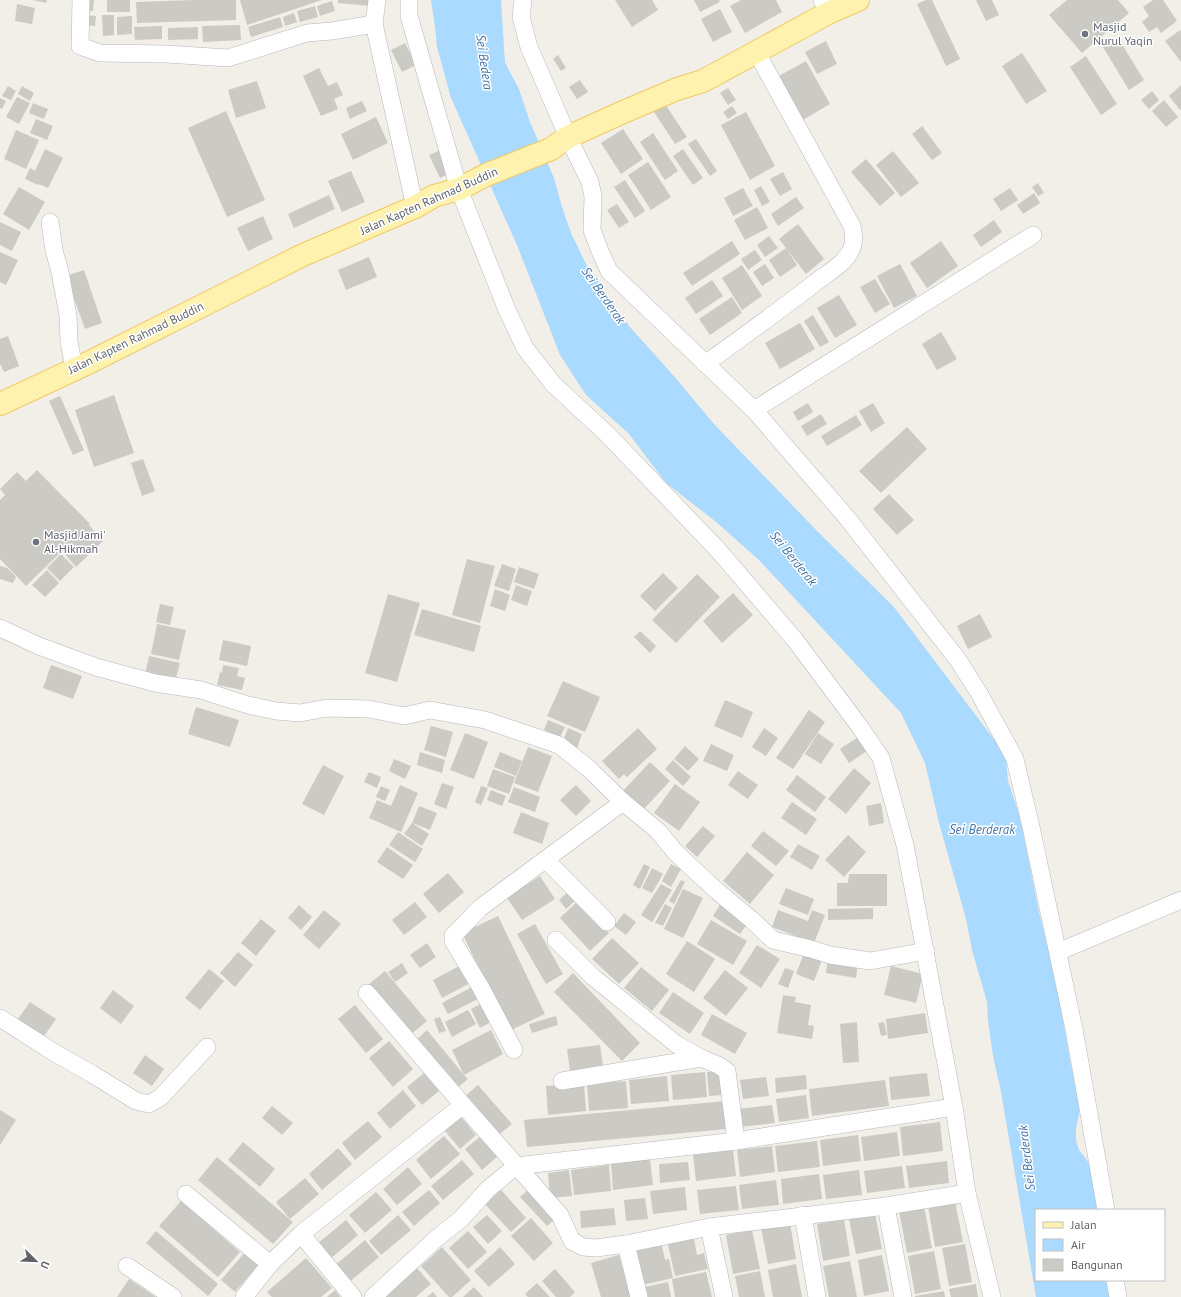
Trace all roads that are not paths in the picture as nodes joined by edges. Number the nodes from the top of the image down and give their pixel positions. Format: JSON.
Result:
{"nodes":[{"id":1,"x":81,"y":0,"type":"edge"},
{"id":2,"x":377,"y":0,"type":"edge"},
{"id":3,"x":409,"y":0,"type":"edge"},
{"id":4,"x":523,"y":0,"type":"edge"},
{"id":5,"x":858,"y":0,"type":"edge"},
{"id":6,"x":825,"y":7,"type":"edge"},
{"id":7,"x":374,"y":24,"type":"junction"},
{"id":8,"x":757,"y":53,"type":"junction"},
{"id":9,"x":560,"y":143,"type":"junction"},
{"id":10,"x":459,"y":189,"type":"junction"},
{"id":11,"x":415,"y":207,"type":"junction"},
{"id":12,"x":50,"y":222,"type":"dead end"},
{"id":13,"x":1033,"y":236,"type":"dead end"},
{"id":14,"x":705,"y":364,"type":"junction"},
{"id":15,"x":74,"y":369,"type":"junction"},
{"id":16,"x":0,"y":404,"type":"edge"},
{"id":17,"x":754,"y":410,"type":"junction"},
{"id":18,"x":0,"y":628,"type":"edge"},
{"id":19,"x":623,"y":802,"type":"junction"},
{"id":20,"x":546,"y":860,"type":"junction"},
{"id":21,"x":1180,"y":903,"type":"edge"},
{"id":22,"x":607,"y":922,"type":"dead end"},
{"id":23,"x":556,"y":940,"type":"dead end"},
{"id":24,"x":926,"y":951,"type":"junction"},
{"id":25,"x":1058,"y":952,"type":"junction"},
{"id":26,"x":367,"y":993,"type":"dead end"},
{"id":27,"x":0,"y":1018,"type":"edge"},
{"id":28,"x":207,"y":1047,"type":"dead end"},
{"id":29,"x":514,"y":1050,"type":"dead end"},
{"id":30,"x":701,"y":1058,"type":"junction"},
{"id":31,"x":562,"y":1082,"type":"dead end"},
{"id":32,"x":463,"y":1105,"type":"junction"},
{"id":33,"x":954,"y":1107,"type":"junction"},
{"id":34,"x":736,"y":1141,"type":"junction"},
{"id":35,"x":516,"y":1166,"type":"junction"},
{"id":36,"x":967,"y":1193,"type":"junction"},
{"id":37,"x":186,"y":1194,"type":"dead end"},
{"id":38,"x":886,"y":1206,"type":"junction"},
{"id":39,"x":1106,"y":1209,"type":"edge"},
{"id":40,"x":803,"y":1215,"type":"junction"},
{"id":41,"x":708,"y":1227,"type":"junction"},
{"id":42,"x":301,"y":1234,"type":"junction"},
{"id":43,"x":626,"y":1244,"type":"junction"},
{"id":44,"x":270,"y":1264,"type":"junction"},
{"id":45,"x":127,"y":1266,"type":"dead end"},
{"id":46,"x":1115,"y":1281,"type":"edge"},
{"id":47,"x":173,"y":1297,"type":"edge"},
{"id":48,"x":244,"y":1297,"type":"edge"},
{"id":49,"x":353,"y":1297,"type":"edge"},
{"id":50,"x":373,"y":1297,"type":"edge"},
{"id":51,"x":639,"y":1297,"type":"edge"},
{"id":52,"x":724,"y":1297,"type":"edge"},
{"id":53,"x":817,"y":1297,"type":"edge"},
{"id":54,"x":904,"y":1297,"type":"edge"},
{"id":55,"x":992,"y":1297,"type":"edge"},
{"id":56,"x":1118,"y":1297,"type":"edge"}],
"edges":[{"from":1,"to":7,"type":"street"},
{"from":2,"to":7,"type":"street"},
{"from":3,"to":10,"type":"street"},
{"from":4,"to":9,"type":"street"},
{"from":5,"to":6,"type":"main road","name":"Jalan Kapten Rahmad Buddin"},
{"from":6,"to":8,"type":"main road","name":"Jalan Kapten Rahmad Buddin"},
{"from":7,"to":11,"type":"street"},
{"from":8,"to":9,"type":"main road","name":"Jalan Kapten Rahmad Buddin"},
{"from":8,"to":14,"type":"street"},
{"from":9,"to":10,"type":"main road","name":"Jalan Kapten Rahmad Buddin"},
{"from":9,"to":14,"type":"street"},
{"from":10,"to":11,"type":"main road","name":"Jalan Kapten Rahmad Buddin"},
{"from":10,"to":24,"type":"street"},
{"from":11,"to":15,"type":"main road","name":"Jalan Kapten Rahmad Buddin"},
{"from":12,"to":15,"type":"street"},
{"from":13,"to":17,"type":"street"},
{"from":14,"to":17,"type":"street"},
{"from":15,"to":16,"type":"main road","name":"Jalan Kapten Rahmad Buddin"},
{"from":17,"to":25,"type":"street"},
{"from":18,"to":19,"type":"street"},
{"from":19,"to":20,"type":"street"},
{"from":19,"to":24,"type":"street"},
{"from":20,"to":22,"type":"street"},
{"from":20,"to":29,"type":"street"},
{"from":21,"to":25,"type":"street"},
{"from":23,"to":30,"type":"street"},
{"from":24,"to":33,"type":"street"},
{"from":25,"to":39,"type":"street"},
{"from":26,"to":32,"type":"street"},
{"from":27,"to":28,"type":"street"},
{"from":30,"to":31,"type":"street"},
{"from":30,"to":34,"type":"street"},
{"from":32,"to":35,"type":"street"},
{"from":32,"to":42,"type":"street"},
{"from":33,"to":34,"type":"street"},
{"from":33,"to":36,"type":"street"},
{"from":34,"to":35,"type":"street"},
{"from":35,"to":43,"type":"street"},
{"from":35,"to":50,"type":"street"},
{"from":36,"to":38,"type":"street"},
{"from":36,"to":55,"type":"street"},
{"from":37,"to":44,"type":"street"},
{"from":38,"to":40,"type":"street"},
{"from":38,"to":54,"type":"street"},
{"from":40,"to":41,"type":"street"},
{"from":40,"to":53,"type":"street"},
{"from":41,"to":43,"type":"street"},
{"from":41,"to":52,"type":"street"},
{"from":42,"to":44,"type":"street"},
{"from":42,"to":49,"type":"street"},
{"from":43,"to":51,"type":"street"},
{"from":44,"to":48,"type":"street"},
{"from":45,"to":47,"type":"street"},
{"from":46,"to":56,"type":"street"}]}
